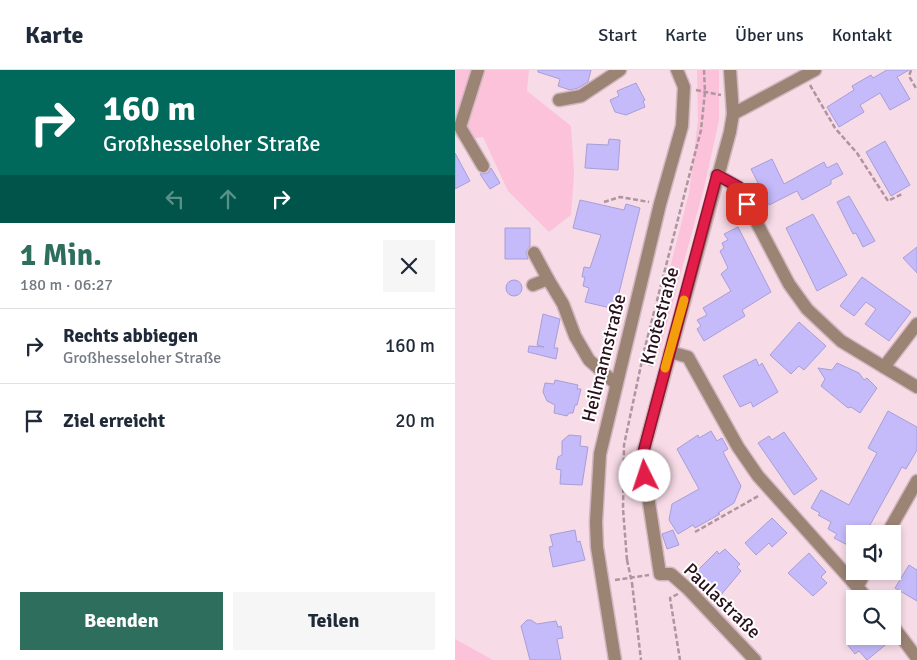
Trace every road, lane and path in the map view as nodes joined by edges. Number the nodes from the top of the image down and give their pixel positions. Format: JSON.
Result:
{"nodes":[{"id":1,"x":478,"y":70,"type":"edge"},
{"id":2,"x":620,"y":70,"type":"edge"},
{"id":3,"x":677,"y":70,"type":"edge"},
{"id":4,"x":704,"y":70,"type":"edge"},
{"id":5,"x":730,"y":70,"type":"edge"},
{"id":6,"x":911,"y":70,"type":"edge"},
{"id":7,"x":810,"y":73,"type":"edge"},
{"id":8,"x":917,"y":90,"type":"edge"},
{"id":9,"x":559,"y":100,"type":"dead end"},
{"id":10,"x":733,"y":114,"type":"junction"},
{"id":11,"x":483,"y":166,"type":"dead end"},
{"id":12,"x":717,"y":175,"type":"junction"},
{"id":13,"x":902,"y":194,"type":"dead end"},
{"id":14,"x":604,"y":202,"type":"dead end"},
{"id":15,"x":660,"y":204,"type":"junction"},
{"id":16,"x":534,"y":253,"type":"dead end"},
{"id":17,"x":548,"y":279,"type":"junction"},
{"id":18,"x":533,"y":285,"type":"dead end"},
{"id":19,"x":917,"y":324,"type":"edge"},
{"id":20,"x":670,"y":352,"type":"junction"},
{"id":21,"x":884,"y":367,"type":"junction"},
{"id":22,"x":616,"y":384,"type":"junction"},
{"id":23,"x":917,"y":387,"type":"edge"},
{"id":24,"x":917,"y":481,"type":"edge"},
{"id":25,"x":770,"y":489,"type":"junction"},
{"id":26,"x":892,"y":525,"type":"edge"},
{"id":27,"x":695,"y":532,"type":"dead end"},
{"id":28,"x":660,"y":574,"type":"junction"},
{"id":29,"x":861,"y":580,"type":"edge"},
{"id":30,"x":601,"y":581,"type":"junction"},
{"id":31,"x":857,"y":587,"type":"junction"},
{"id":32,"x":688,"y":589,"type":"junction"},
{"id":33,"x":860,"y":590,"type":"edge"},
{"id":34,"x":901,"y":637,"type":"edge"},
{"id":35,"x":917,"y":658,"type":"edge"},
{"id":36,"x":615,"y":660,"type":"edge"},
{"id":37,"x":641,"y":660,"type":"edge"},
{"id":38,"x":680,"y":660,"type":"edge"},
{"id":39,"x":755,"y":660,"type":"edge"}],
"edges":[{"from":1,"to":11,"type":"street"},
{"from":2,"to":9,"type":"street"},
{"from":3,"to":15,"type":"street","name":"Heilmannstraße"},
{"from":4,"to":37,"type":"path","bridge":true},
{"from":5,"to":10,"type":"street","name":"Knotestraße"},
{"from":6,"to":8,"type":"path"},
{"from":7,"to":10,"type":"street"},
{"from":7,"to":13,"type":"path"},
{"from":10,"to":12,"type":"street","name":"Knotestraße"},
{"from":12,"to":20,"type":"street","name":"Knotestraße"},
{"from":12,"to":21,"type":"street"},
{"from":14,"to":15,"type":"path"},
{"from":15,"to":22,"type":"street","name":"Heilmannstraße"},
{"from":16,"to":17,"type":"street"},
{"from":17,"to":18,"type":"street"},
{"from":17,"to":22,"type":"street"},
{"from":19,"to":21,"type":"street"},
{"from":20,"to":25,"type":"street"},
{"from":20,"to":28,"type":"street","name":"Knotestraße"},
{"from":21,"to":23,"type":"street"},
{"from":22,"to":30,"type":"street","name":"Heilmannstraße"},
{"from":24,"to":26,"type":"street"},
{"from":25,"to":27,"type":"path"},
{"from":25,"to":31,"type":"street"},
{"from":28,"to":30,"type":"path"},
{"from":28,"to":32,"type":"street","name":"Paulastraße"},
{"from":29,"to":31,"type":"street"},
{"from":30,"to":36,"type":"street","name":"Heilmannstraße"},
{"from":31,"to":33,"type":"street"},
{"from":32,"to":38,"type":"path"},
{"from":32,"to":39,"type":"street","name":"Paulastraße"},
{"from":34,"to":35,"type":"street"}]}
